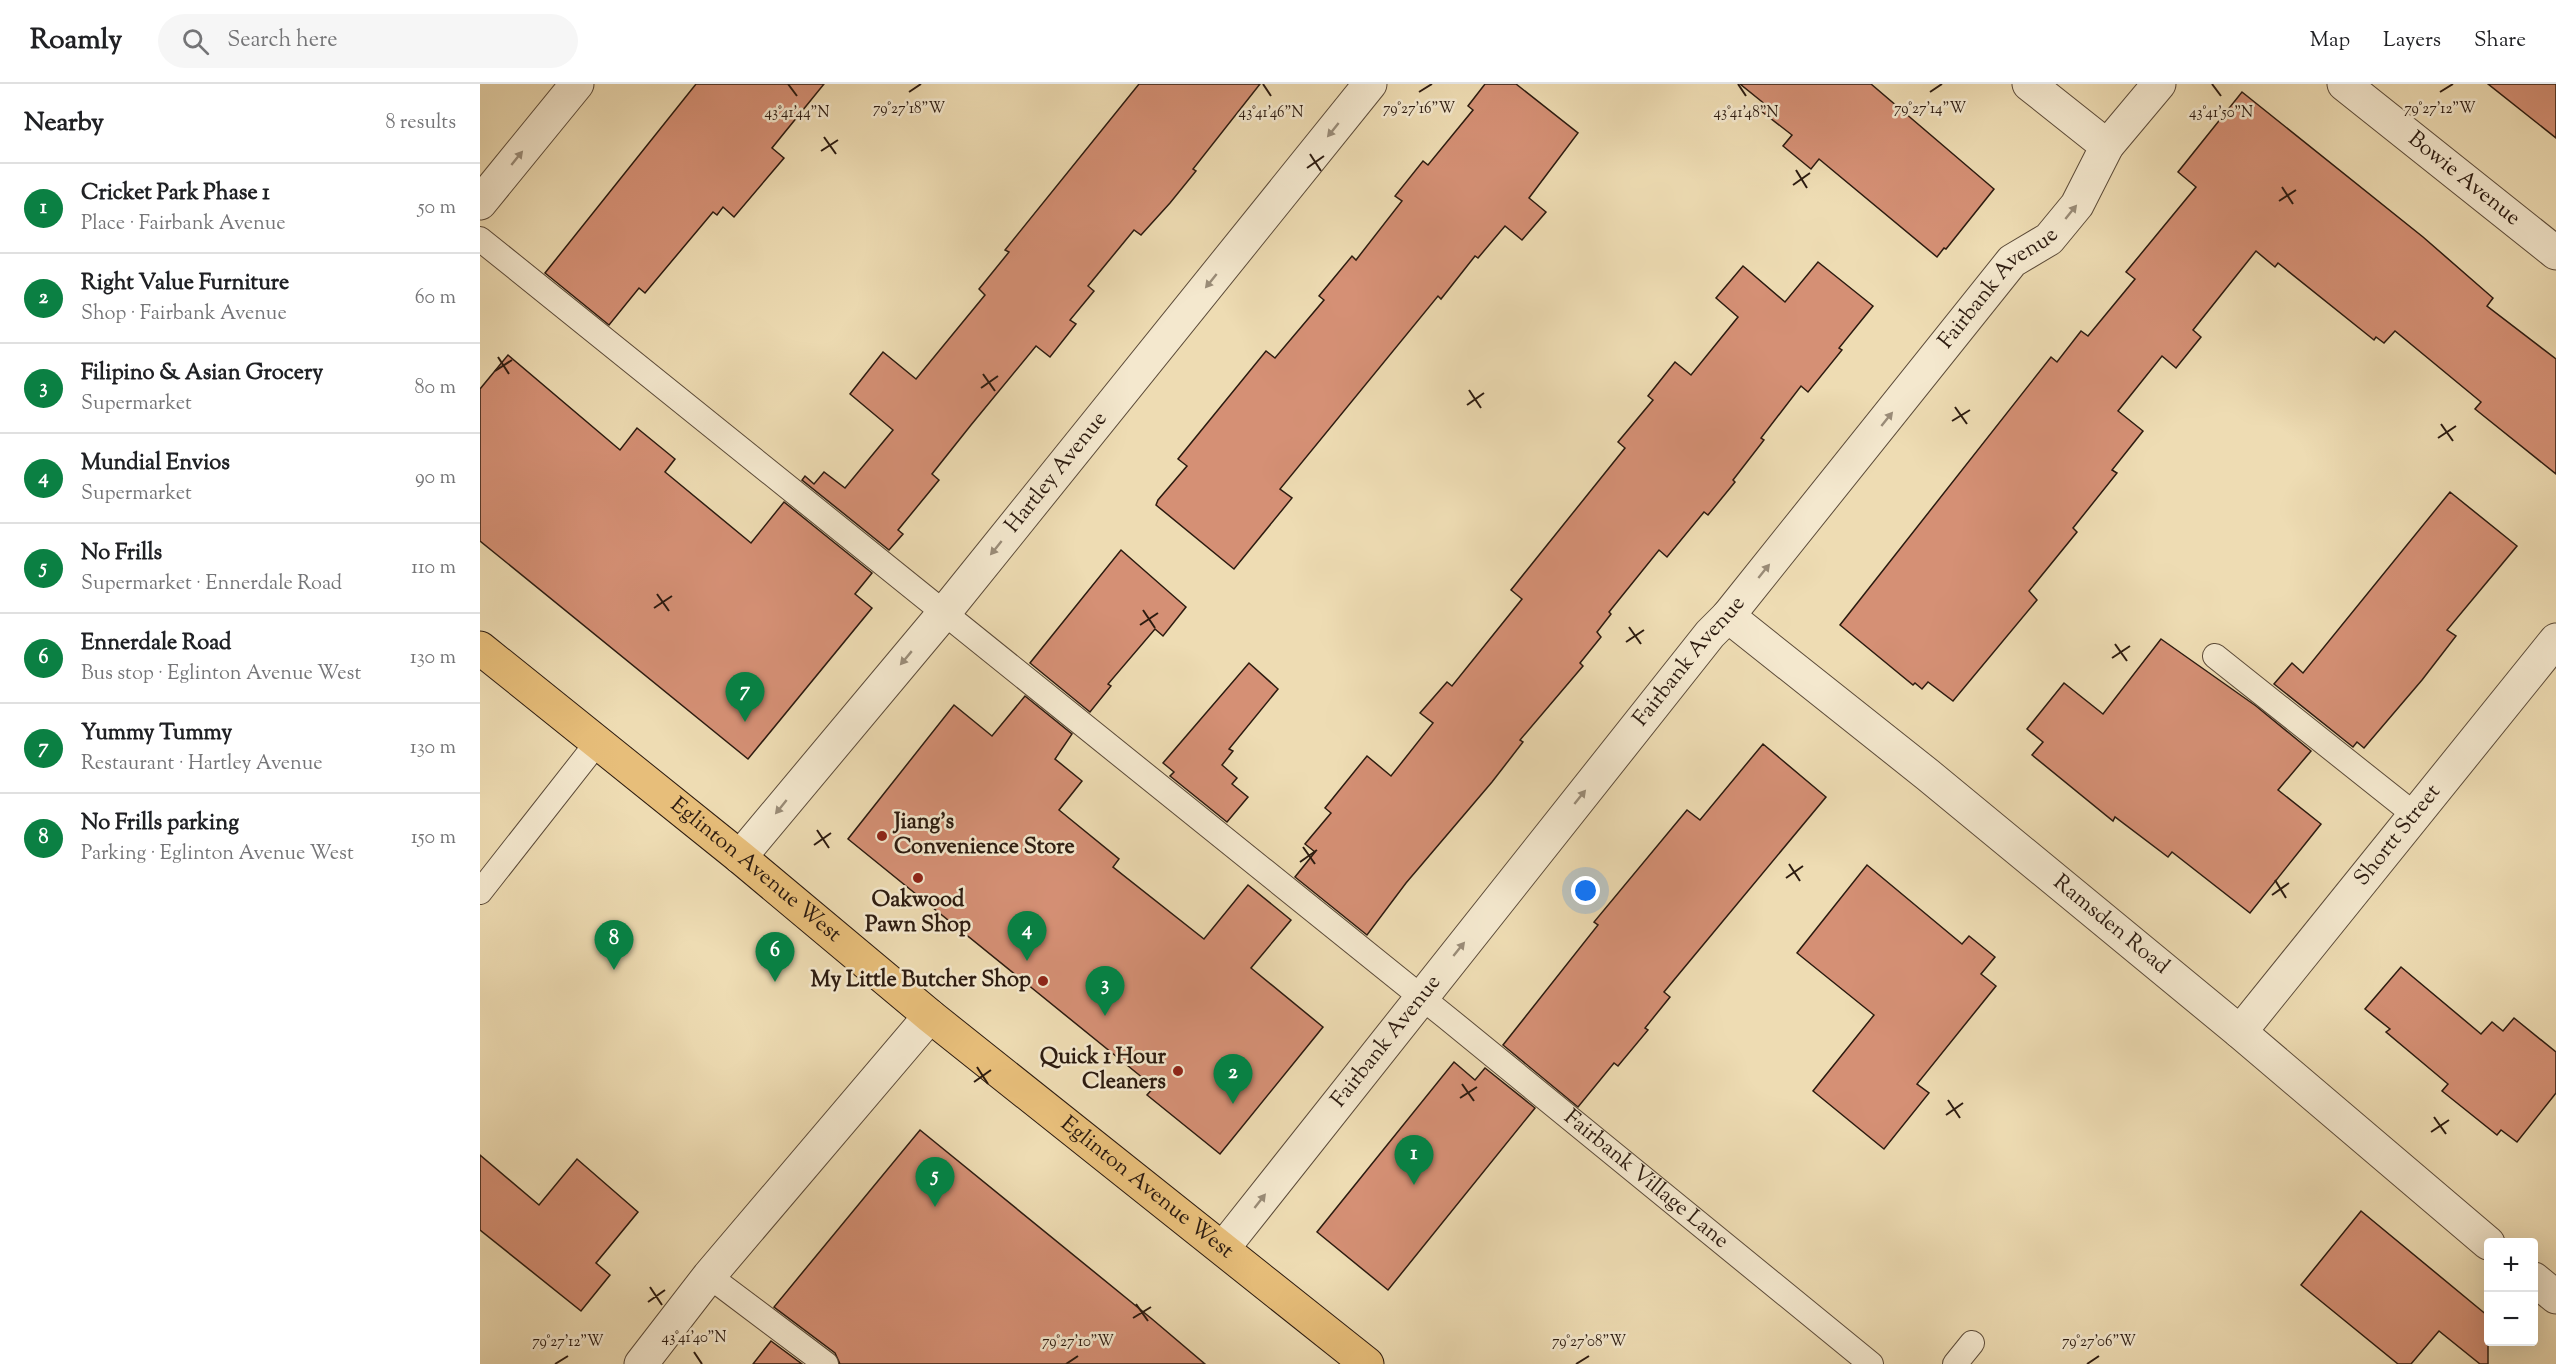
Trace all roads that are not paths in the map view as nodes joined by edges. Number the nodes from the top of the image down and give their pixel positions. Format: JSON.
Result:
{"nodes":[{"id":1,"x":577,"y":84,"type":"edge"},
{"id":2,"x":1370,"y":84,"type":"edge"},
{"id":3,"x":2029,"y":84,"type":"edge"},
{"id":4,"x":2159,"y":84,"type":"edge"},
{"id":5,"x":2344,"y":84,"type":"edge"},
{"id":6,"x":2107,"y":146,"type":"junction"},
{"id":7,"x":480,"y":203,"type":"edge"},
{"id":8,"x":480,"y":239,"type":"edge"},
{"id":9,"x":2556,"y":253,"type":"edge"},
{"id":10,"x":944,"y":613,"type":"junction"},
{"id":11,"x":1728,"y":616,"type":"junction"},
{"id":12,"x":2556,"y":640,"type":"edge"},
{"id":13,"x":480,"y":648,"type":"edge"},
{"id":14,"x":2215,"y":656,"type":"dead end"},
{"id":15,"x":597,"y":743,"type":"junction"},
{"id":16,"x":2415,"y":815,"type":"junction"},
{"id":17,"x":740,"y":857,"type":"junction"},
{"id":18,"x":480,"y":892,"type":"edge"},
{"id":19,"x":1420,"y":997,"type":"junction"},
{"id":20,"x":930,"y":1016,"type":"junction"},
{"id":21,"x":2240,"y":1032,"type":"junction"},
{"id":22,"x":2484,"y":1240,"type":"edge"},
{"id":23,"x":1224,"y":1247,"type":"junction"},
{"id":24,"x":709,"y":1276,"type":"junction"},
{"id":25,"x":2538,"y":1282,"type":"edge"},
{"id":26,"x":2556,"y":1297,"type":"edge"},
{"id":27,"x":1972,"y":1343,"type":"dead end"},
{"id":28,"x":641,"y":1364,"type":"edge"},
{"id":29,"x":826,"y":1364,"type":"edge"},
{"id":30,"x":1367,"y":1364,"type":"edge"},
{"id":31,"x":1871,"y":1364,"type":"edge"},
{"id":32,"x":1955,"y":1364,"type":"edge"}],
"edges":[{"from":7,"to":1,"type":"street","one_way":true},
{"from":2,"to":10,"type":"street","name":"Hartley Avenue","one_way":true},
{"from":3,"to":6,"type":"street"},
{"from":4,"to":6,"type":"street","name":"Fairbank Avenue"},
{"from":5,"to":9,"type":"street","name":"Bowie Avenue"},
{"from":11,"to":6,"type":"street","name":"Fairbank Avenue","one_way":true},
{"from":8,"to":10,"type":"lane","name":"Fairbank Village Lane"},
{"from":10,"to":17,"type":"street","name":"Hartley Avenue","one_way":true},
{"from":10,"to":19,"type":"lane","name":"Fairbank Village Lane"},
{"from":19,"to":11,"type":"street","name":"Fairbank Avenue","one_way":true},
{"from":11,"to":21,"type":"street","name":"Ramsden Road"},
{"from":12,"to":16,"type":"street","name":"Shortt Street"},
{"from":13,"to":15,"type":"main road","name":"Eglinton Avenue West"},
{"from":14,"to":16,"type":"lane"},
{"from":15,"to":17,"type":"main road","name":"Eglinton Avenue West"},
{"from":15,"to":18,"type":"lane"},
{"from":16,"to":21,"type":"street","name":"Shortt Street"},
{"from":17,"to":20,"type":"main road","name":"Eglinton Avenue West"},
{"from":23,"to":19,"type":"street","name":"Fairbank Avenue","one_way":true},
{"from":19,"to":31,"type":"lane","name":"Fairbank Village Lane"},
{"from":20,"to":23,"type":"main road","name":"Eglinton Avenue West"},
{"from":20,"to":24,"type":"street"},
{"from":21,"to":22,"type":"street","name":"Ramsden Road"},
{"from":23,"to":30,"type":"main road","name":"Eglinton Avenue West"},
{"from":24,"to":28,"type":"street"},
{"from":24,"to":29,"type":"lane"},
{"from":25,"to":26,"type":"street"},
{"from":27,"to":32,"type":"lane"}]}
